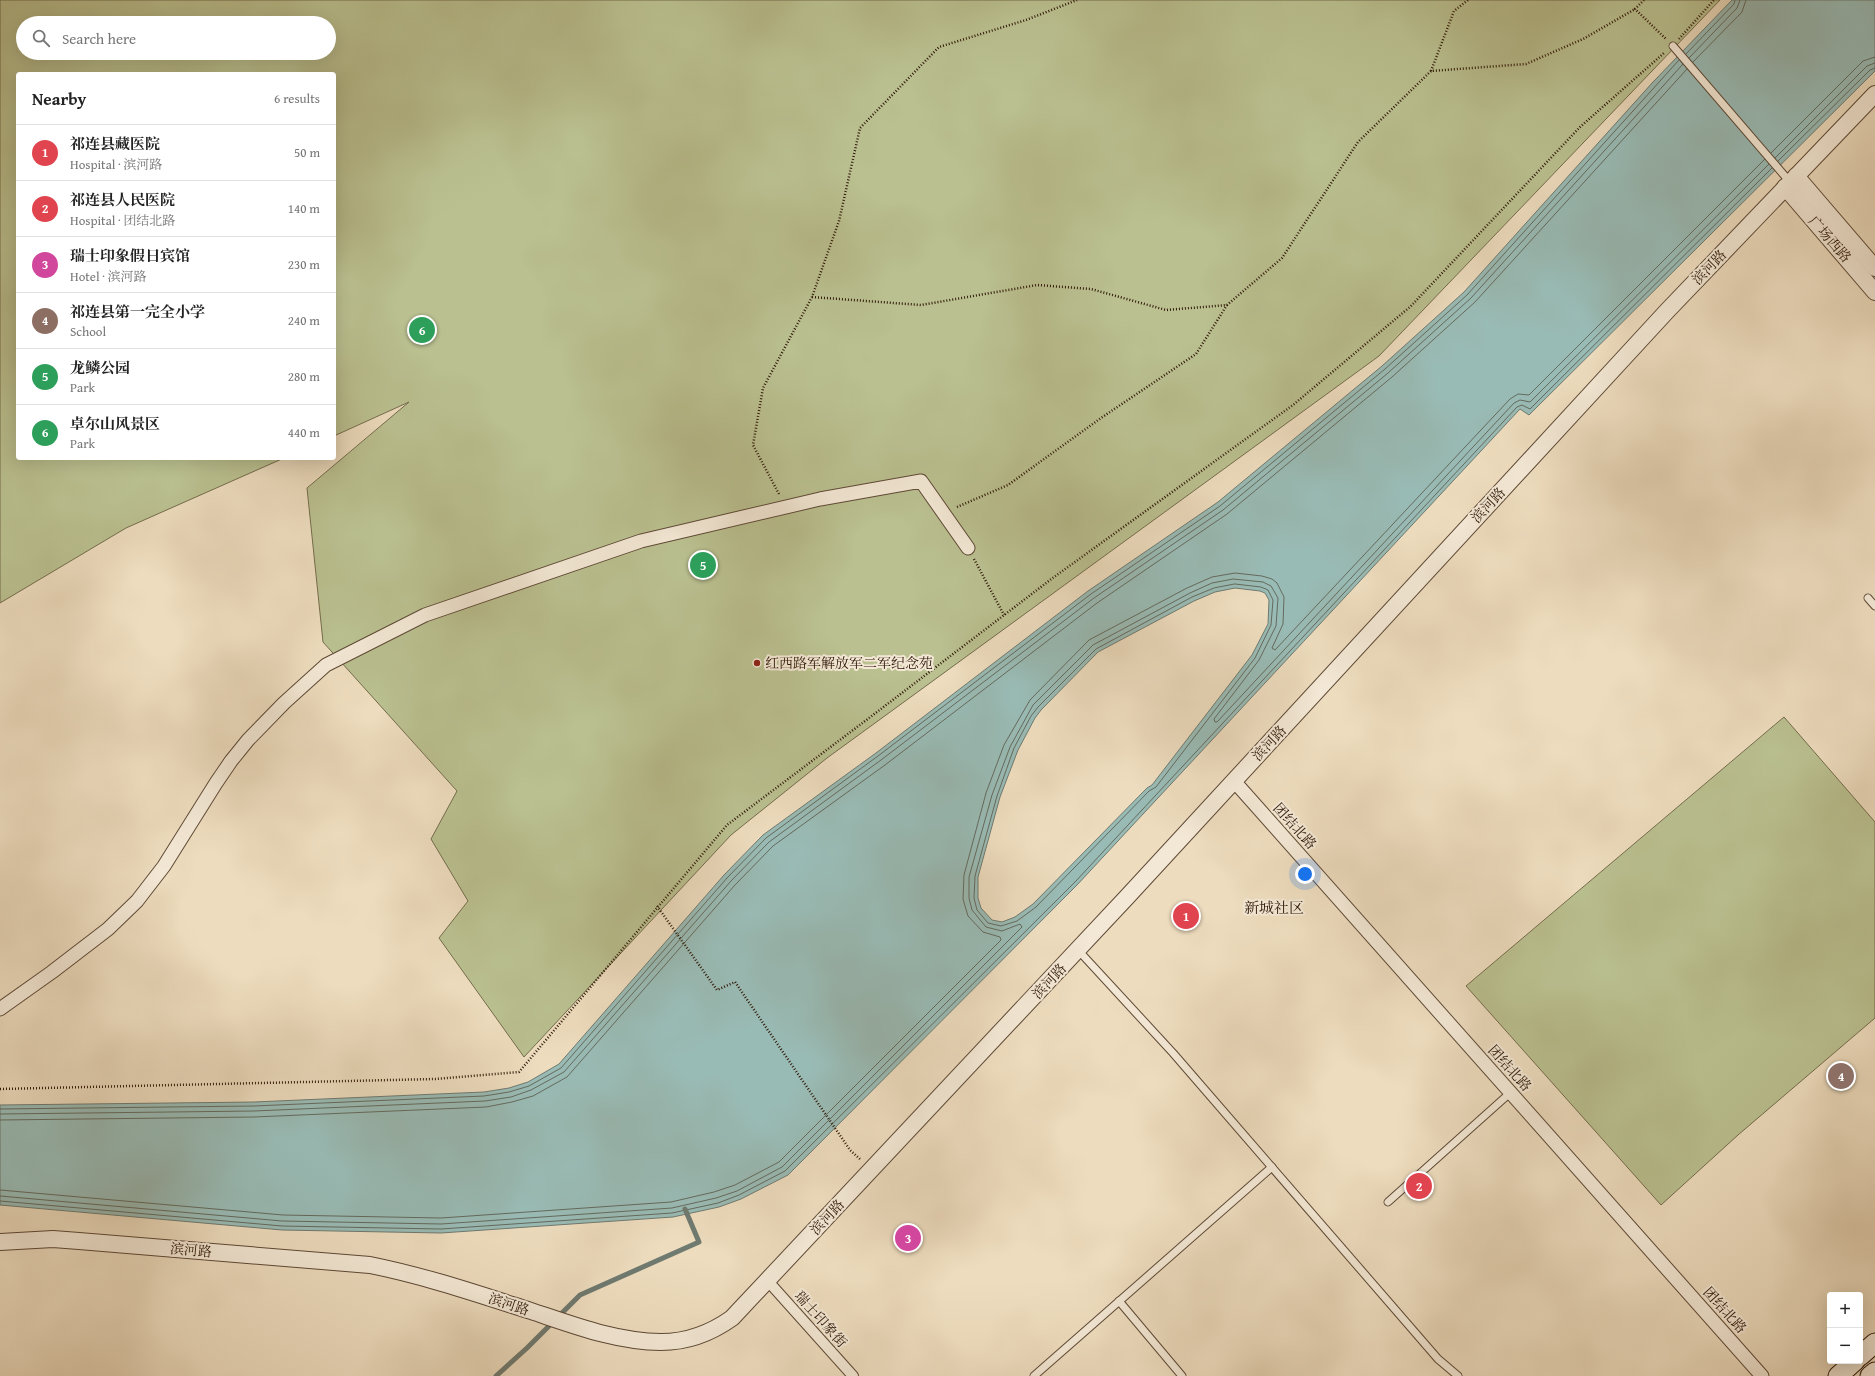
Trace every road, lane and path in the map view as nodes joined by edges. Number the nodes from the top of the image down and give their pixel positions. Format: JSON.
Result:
{"nodes":[{"id":1,"x":1077,"y":0,"type":"edge"},
{"id":2,"x":1468,"y":0,"type":"edge"},
{"id":3,"x":1644,"y":0,"type":"edge"},
{"id":4,"x":1714,"y":0,"type":"edge"},
{"id":5,"x":1635,"y":9,"type":"junction"},
{"id":6,"x":1673,"y":46,"type":"junction"},
{"id":7,"x":1431,"y":71,"type":"junction"},
{"id":8,"x":1875,"y":94,"type":"edge"},
{"id":9,"x":1790,"y":182,"type":"junction"},
{"id":10,"x":1875,"y":268,"type":"edge"},
{"id":11,"x":1875,"y":292,"type":"edge"},
{"id":12,"x":812,"y":297,"type":"junction"},
{"id":13,"x":1227,"y":305,"type":"junction"},
{"id":14,"x":786,"y":507,"type":"junction"},
{"id":15,"x":943,"y":513,"type":"junction"},
{"id":16,"x":968,"y":548,"type":"joint"},
{"id":17,"x":1868,"y":598,"type":"dead end"},
{"id":18,"x":1875,"y":606,"type":"edge"},
{"id":19,"x":1004,"y":615,"type":"junction"},
{"id":20,"x":1234,"y":781,"type":"junction"},
{"id":21,"x":657,"y":906,"type":"junction"},
{"id":22,"x":1078,"y":950,"type":"junction"},
{"id":23,"x":0,"y":1009,"type":"edge"},
{"id":24,"x":0,"y":1089,"type":"edge"},
{"id":25,"x":1510,"y":1093,"type":"junction"},
{"id":26,"x":850,"y":1150,"type":"dead end"},
{"id":27,"x":1272,"y":1167,"type":"junction"},
{"id":28,"x":1388,"y":1202,"type":"dead end"},
{"id":29,"x":0,"y":1242,"type":"edge"},
{"id":30,"x":767,"y":1280,"type":"junction"},
{"id":31,"x":1119,"y":1301,"type":"junction"},
{"id":32,"x":1875,"y":1343,"type":"edge"},
{"id":33,"x":1863,"y":1353,"type":"edge"},
{"id":34,"x":1852,"y":1364,"type":"edge"},
{"id":35,"x":1875,"y":1372,"type":"edge"},
{"id":36,"x":853,"y":1376,"type":"edge"},
{"id":37,"x":1034,"y":1376,"type":"edge"},
{"id":38,"x":1182,"y":1376,"type":"edge"},
{"id":39,"x":1458,"y":1376,"type":"edge"},
{"id":40,"x":1762,"y":1376,"type":"edge"},
{"id":41,"x":1838,"y":1376,"type":"edge"},
{"id":42,"x":1870,"y":1376,"type":"edge"}],
"edges":[{"from":1,"to":12,"type":"path"},
{"from":2,"to":7,"type":"path"},
{"from":3,"to":5,"type":"path"},
{"from":4,"to":6,"type":"path"},
{"from":5,"to":6,"type":"path"},
{"from":5,"to":7,"type":"path"},
{"from":6,"to":9,"type":"lane"},
{"from":6,"to":19,"type":"path"},
{"from":7,"to":13,"type":"path"},
{"from":8,"to":9,"type":"street","name":"滨河路"},
{"from":9,"to":10,"type":"street","name":"广场西路"},
{"from":9,"to":11,"type":"street","name":"广场西路"},
{"from":9,"to":20,"type":"street","name":"滨河路"},
{"from":12,"to":13,"type":"path"},
{"from":12,"to":14,"type":"path"},
{"from":13,"to":15,"type":"path"},
{"from":14,"to":15,"type":"street"},
{"from":14,"to":23,"type":"street"},
{"from":15,"to":16,"type":"street"},
{"from":16,"to":19,"type":"path"},
{"from":17,"to":18,"type":"lane"},
{"from":19,"to":21,"type":"path"},
{"from":20,"to":22,"type":"street","name":"滨河路"},
{"from":20,"to":25,"type":"street","name":"团结北路"},
{"from":21,"to":24,"type":"path"},
{"from":21,"to":26,"type":"path"},
{"from":22,"to":27,"type":"lane"},
{"from":22,"to":30,"type":"street","name":"滨河路"},
{"from":25,"to":28,"type":"lane"},
{"from":25,"to":40,"type":"street","name":"团结北路"},
{"from":27,"to":31,"type":"lane"},
{"from":27,"to":39,"type":"lane"},
{"from":29,"to":30,"type":"street","name":"滨河路"},
{"from":30,"to":36,"type":"street","name":"瑞士印象街"},
{"from":31,"to":37,"type":"lane"},
{"from":31,"to":38,"type":"lane"},
{"from":32,"to":33,"type":"main road"},
{"from":34,"to":41,"type":"main road"},
{"from":35,"to":42,"type":"main road"}]}
